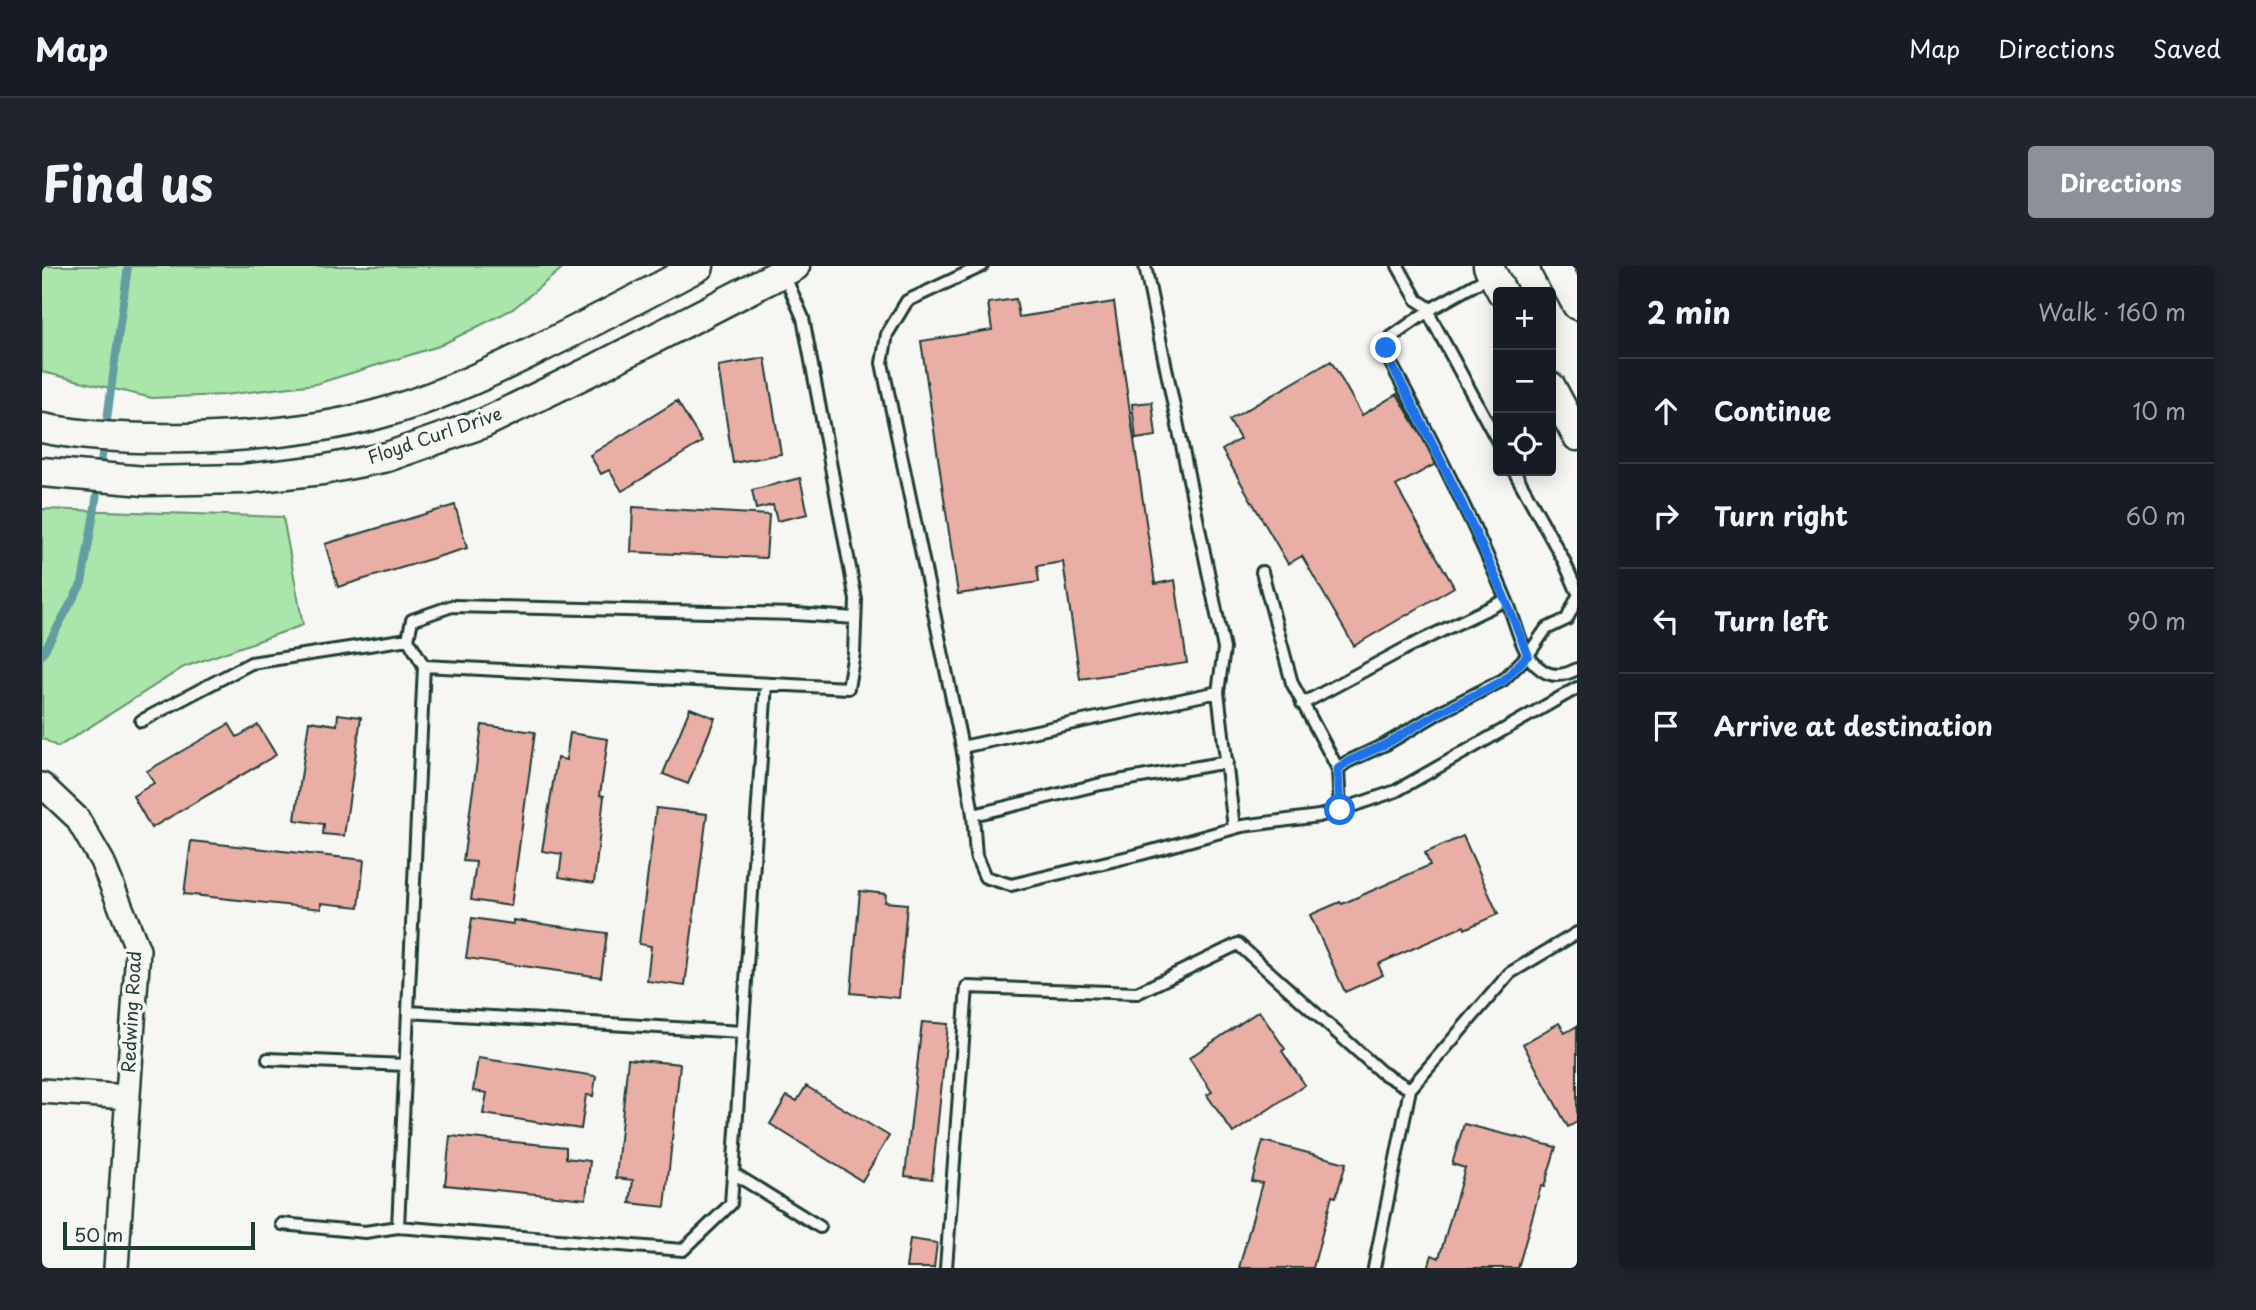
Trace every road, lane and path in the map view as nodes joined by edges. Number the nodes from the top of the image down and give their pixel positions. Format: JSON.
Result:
{"nodes":[{"id":1,"x":699,"y":266,"type":"edge"},
{"id":2,"x":982,"y":266,"type":"edge"},
{"id":3,"x":1145,"y":266,"type":"edge"},
{"id":4,"x":1398,"y":266,"type":"edge"},
{"id":5,"x":1556,"y":266,"type":"edge"},
{"id":6,"x":789,"y":269,"type":"edge"},
{"id":7,"x":968,"y":269,"type":"edge"},
{"id":8,"x":1494,"y":278,"type":"edge"},
{"id":9,"x":1577,"y":305,"type":"edge"},
{"id":10,"x":1431,"y":309,"type":"junction"},
{"id":11,"x":1556,"y":396,"type":"edge"},
{"id":12,"x":50,"y":430,"type":"edge"},
{"id":13,"x":1493,"y":433,"type":"edge"},
{"id":14,"x":1577,"y":436,"type":"edge"},
{"id":15,"x":47,"y":473,"type":"edge"},
{"id":16,"x":1517,"y":476,"type":"edge"},
{"id":17,"x":1262,"y":572,"type":"dead end"},
{"id":18,"x":1577,"y":591,"type":"edge"},
{"id":19,"x":1577,"y":598,"type":"edge"},
{"id":20,"x":1506,"y":600,"type":"junction"},
{"id":21,"x":855,"y":618,"type":"junction"},
{"id":22,"x":408,"y":639,"type":"junction"},
{"id":23,"x":1528,"y":655,"type":"junction"},
{"id":24,"x":424,"y":666,"type":"junction"},
{"id":25,"x":1577,"y":670,"type":"edge"},
{"id":26,"x":766,"y":684,"type":"junction"},
{"id":27,"x":1577,"y":688,"type":"edge"},
{"id":28,"x":1218,"y":692,"type":"junction"},
{"id":29,"x":1302,"y":704,"type":"junction"},
{"id":30,"x":141,"y":721,"type":"dead end"},
{"id":31,"x":962,"y":747,"type":"junction"},
{"id":32,"x":1227,"y":762,"type":"junction"},
{"id":33,"x":1338,"y":769,"type":"junction"},
{"id":34,"x":42,"y":785,"type":"edge"},
{"id":35,"x":1340,"y":810,"type":"junction"},
{"id":36,"x":973,"y":815,"type":"junction"},
{"id":37,"x":1234,"y":828,"type":"junction"},
{"id":38,"x":1577,"y":933,"type":"edge"},
{"id":39,"x":408,"y":1012,"type":"junction"},
{"id":40,"x":742,"y":1032,"type":"junction"},
{"id":41,"x":268,"y":1059,"type":"dead end"},
{"id":42,"x":405,"y":1065,"type":"junction"},
{"id":43,"x":1410,"y":1089,"type":"junction"},
{"id":44,"x":42,"y":1091,"type":"edge"},
{"id":45,"x":128,"y":1097,"type":"junction"},
{"id":46,"x":733,"y":1173,"type":"junction"},
{"id":47,"x":282,"y":1224,"type":"dead end"},
{"id":48,"x":398,"y":1227,"type":"junction"},
{"id":49,"x":820,"y":1227,"type":"dead end"},
{"id":50,"x":116,"y":1268,"type":"edge"},
{"id":51,"x":946,"y":1268,"type":"edge"},
{"id":52,"x":1374,"y":1268,"type":"edge"}],
"edges":[{"from":1,"to":12,"type":"street"},
{"from":2,"to":7,"type":"lane"},
{"from":3,"to":28,"type":"lane"},
{"from":4,"to":10,"type":"lane"},
{"from":5,"to":9,"type":"street"},
{"from":6,"to":15,"type":"street","name":"Floyd Curl Drive"},
{"from":6,"to":21,"type":"lane"},
{"from":7,"to":31,"type":"lane"},
{"from":8,"to":10,"type":"lane"},
{"from":10,"to":13,"type":"lane"},
{"from":10,"to":20,"type":"lane"},
{"from":11,"to":14,"type":"street"},
{"from":16,"to":18,"type":"lane"},
{"from":17,"to":29,"type":"lane"},
{"from":19,"to":23,"type":"lane"},
{"from":20,"to":23,"type":"lane"},
{"from":20,"to":29,"type":"lane"},
{"from":21,"to":22,"type":"lane"},
{"from":21,"to":26,"type":"lane"},
{"from":22,"to":24,"type":"lane"},
{"from":22,"to":30,"type":"lane"},
{"from":23,"to":25,"type":"lane"},
{"from":23,"to":33,"type":"lane"},
{"from":24,"to":26,"type":"lane"},
{"from":24,"to":39,"type":"lane"},
{"from":26,"to":40,"type":"lane"},
{"from":27,"to":35,"type":"lane"},
{"from":28,"to":31,"type":"lane"},
{"from":28,"to":32,"type":"lane"},
{"from":29,"to":33,"type":"lane"},
{"from":31,"to":36,"type":"lane"},
{"from":32,"to":36,"type":"lane"},
{"from":32,"to":37,"type":"lane"},
{"from":33,"to":35,"type":"lane"},
{"from":34,"to":45,"type":"street","name":"Redwing Road"},
{"from":35,"to":37,"type":"lane"},
{"from":36,"to":37,"type":"lane"},
{"from":38,"to":43,"type":"lane"},
{"from":39,"to":40,"type":"lane"},
{"from":39,"to":42,"type":"lane"},
{"from":40,"to":46,"type":"lane"},
{"from":41,"to":42,"type":"lane"},
{"from":42,"to":48,"type":"lane"},
{"from":43,"to":51,"type":"lane"},
{"from":43,"to":52,"type":"lane"},
{"from":44,"to":45,"type":"street"},
{"from":45,"to":50,"type":"street","name":"Redwing Road"},
{"from":46,"to":48,"type":"lane"},
{"from":46,"to":49,"type":"lane"},
{"from":47,"to":48,"type":"lane"}]}
